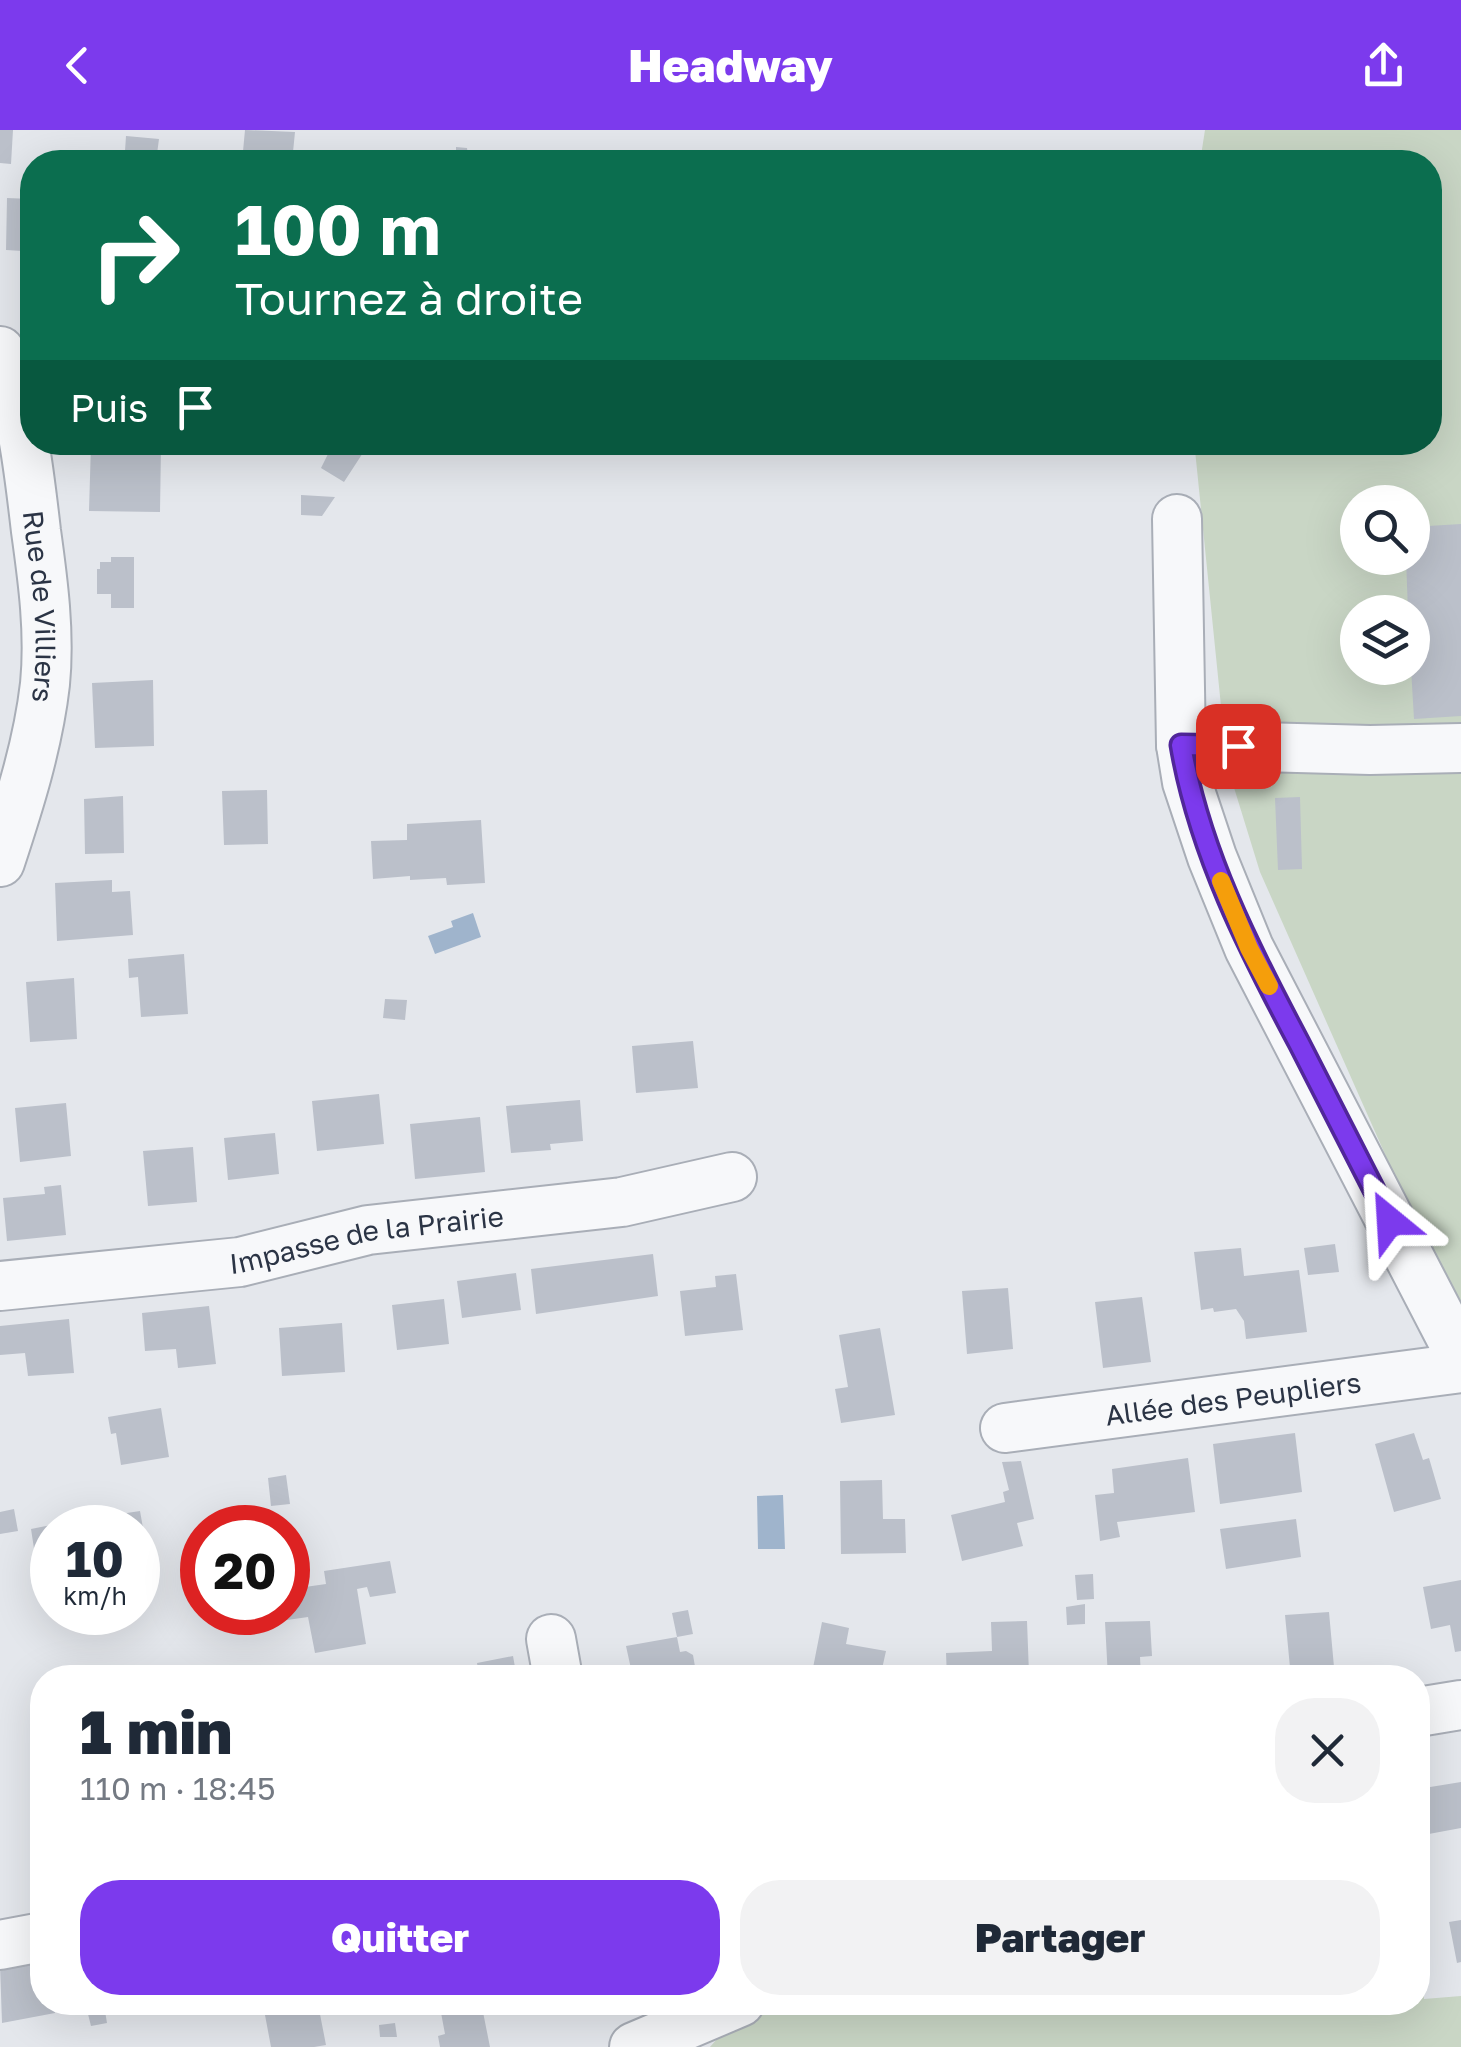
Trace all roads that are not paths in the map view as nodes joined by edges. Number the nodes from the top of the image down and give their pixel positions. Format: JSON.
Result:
{"nodes":[{"id":1,"x":0,"y":351,"type":"edge"},
{"id":2,"x":20,"y":421,"type":"edge"},
{"id":3,"x":26,"y":455,"type":"edge"},
{"id":4,"x":1177,"y":518,"type":"dead end"},
{"id":5,"x":1181,"y":745,"type":"junction"},
{"id":6,"x":1461,"y":748,"type":"edge"},
{"id":7,"x":0,"y":862,"type":"edge"},
{"id":8,"x":732,"y":1177,"type":"dead end"},
{"id":9,"x":0,"y":1286,"type":"edge"},
{"id":10,"x":1461,"y":1358,"type":"edge"},
{"id":11,"x":1461,"y":1368,"type":"edge"},
{"id":12,"x":1005,"y":1428,"type":"dead end"},
{"id":13,"x":1461,"y":1705,"type":"edge"},
{"id":14,"x":1430,"y":1710,"type":"edge"},
{"id":15,"x":30,"y":1939,"type":"edge"},
{"id":16,"x":0,"y":1945,"type":"edge"},
{"id":17,"x":709,"y":2015,"type":"edge"},
{"id":18,"x":634,"y":2047,"type":"edge"}],
"edges":[{"from":1,"to":2,"type":"street","name":"Rue de Villiers"},
{"from":3,"to":7,"type":"street","name":"Rue de Villiers"},
{"from":4,"to":5,"type":"street"},
{"from":5,"to":6,"type":"street"},
{"from":5,"to":10,"type":"street"},
{"from":8,"to":9,"type":"street","name":"Impasse de la Prairie"},
{"from":11,"to":12,"type":"street","name":"Allée des Peupliers"},
{"from":13,"to":14,"type":"street"},
{"from":15,"to":16,"type":"street"},
{"from":17,"to":18,"type":"street"}]}
